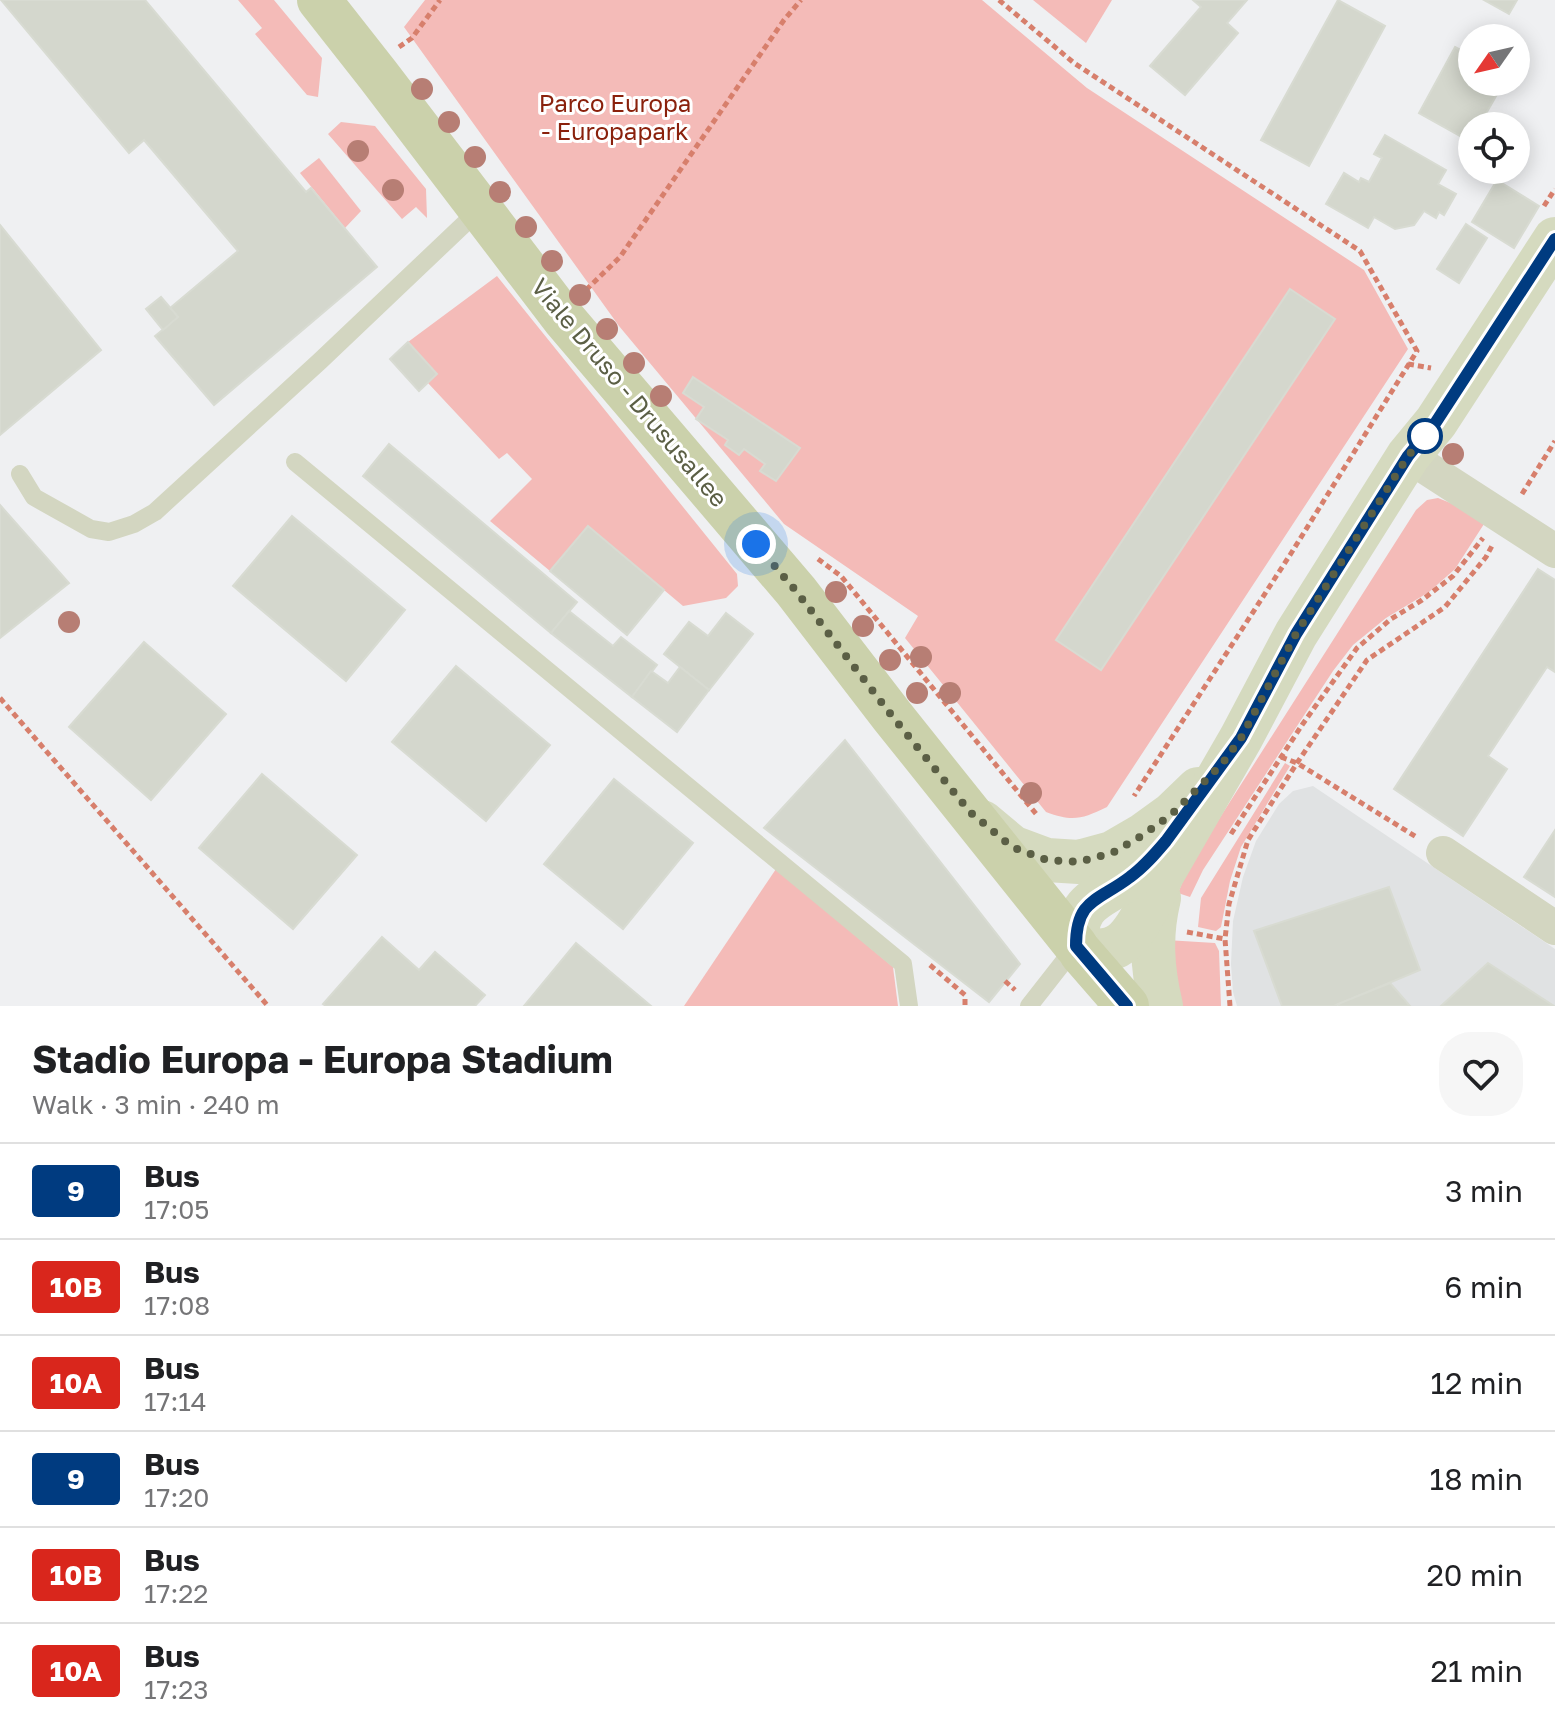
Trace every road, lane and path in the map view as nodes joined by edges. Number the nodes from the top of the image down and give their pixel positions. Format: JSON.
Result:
{"nodes":[{"id":1,"x":319,"y":0,"type":"edge"},
{"id":2,"x":440,"y":0,"type":"edge"},
{"id":3,"x":801,"y":0,"type":"edge"},
{"id":4,"x":999,"y":0,"type":"edge"},
{"id":5,"x":378,"y":75,"type":"junction"},
{"id":6,"x":480,"y":209,"type":"junction"},
{"id":7,"x":1555,"y":239,"type":"edge"},
{"id":8,"x":585,"y":291,"type":"dead end"},
{"id":9,"x":1555,"y":441,"type":"edge"},
{"id":10,"x":1408,"y":456,"type":"junction"},
{"id":11,"x":295,"y":462,"type":"dead end"},
{"id":12,"x":20,"y":474,"type":"dead end"},
{"id":13,"x":1506,"y":521,"type":"junction"},
{"id":14,"x":1555,"y":551,"type":"edge"},
{"id":15,"x":841,"y":576,"type":"dead end"},
{"id":16,"x":0,"y":698,"type":"edge"},
{"id":17,"x":1232,"y":751,"type":"junction"},
{"id":18,"x":1281,"y":757,"type":"junction"},
{"id":19,"x":1297,"y":763,"type":"junction"},
{"id":20,"x":1129,"y":803,"type":"dead end"},
{"id":21,"x":970,"y":812,"type":"junction"},
{"id":22,"x":1045,"y":820,"type":"dead end"},
{"id":23,"x":1223,"y":845,"type":"dead end"},
{"id":24,"x":1175,"y":853,"type":"junction"},
{"id":25,"x":1443,"y":853,"type":"joint"},
{"id":26,"x":1187,"y":923,"type":"dead end"},
{"id":27,"x":1555,"y":928,"type":"edge"},
{"id":28,"x":1225,"y":939,"type":"junction"},
{"id":29,"x":1078,"y":949,"type":"junction"},
{"id":30,"x":930,"y":965,"type":"dead end"},
{"id":31,"x":268,"y":1006,"type":"edge"},
{"id":32,"x":909,"y":1006,"type":"edge"},
{"id":33,"x":965,"y":1006,"type":"edge"},
{"id":34,"x":1029,"y":1006,"type":"edge"},
{"id":35,"x":1127,"y":1006,"type":"edge"},
{"id":36,"x":1161,"y":1006,"type":"edge"},
{"id":37,"x":1230,"y":1006,"type":"edge"}],
"edges":[{"from":1,"to":5,"type":"main road","name":"Viale Druso - Drususallee"},
{"from":2,"to":5,"type":"path"},
{"from":3,"to":8,"type":"path"},
{"from":4,"to":20,"type":"path"},
{"from":5,"to":6,"type":"main road","name":"Viale Druso - Drususallee"},
{"from":6,"to":12,"type":"lane"},
{"from":6,"to":21,"type":"main road","name":"Viale Druso - Drususallee"},
{"from":7,"to":10,"type":"main road"},
{"from":9,"to":13,"type":"path"},
{"from":10,"to":13,"type":"street"},
{"from":10,"to":17,"type":"main road"},
{"from":11,"to":32,"type":"lane"},
{"from":13,"to":14,"type":"street"},
{"from":13,"to":18,"type":"path"},
{"from":13,"to":19,"type":"path"},
{"from":15,"to":22,"type":"path"},
{"from":16,"to":31,"type":"path"},
{"from":17,"to":21,"type":"main road"},
{"from":17,"to":24,"type":"main road"},
{"from":17,"to":29,"type":"main road"},
{"from":18,"to":19,"type":"path"},
{"from":18,"to":23,"type":"path"},
{"from":19,"to":25,"type":"path"},
{"from":19,"to":28,"type":"path"},
{"from":21,"to":29,"type":"main road","name":"Viale Druso - Drususallee"},
{"from":24,"to":29,"type":"main road"},
{"from":24,"to":36,"type":"main road"},
{"from":25,"to":27,"type":"street"},
{"from":26,"to":28,"type":"path"},
{"from":28,"to":37,"type":"path"},
{"from":29,"to":34,"type":"lane"},
{"from":29,"to":35,"type":"main road","name":"Viale Druso - Drususallee"},
{"from":30,"to":33,"type":"path"}]}
